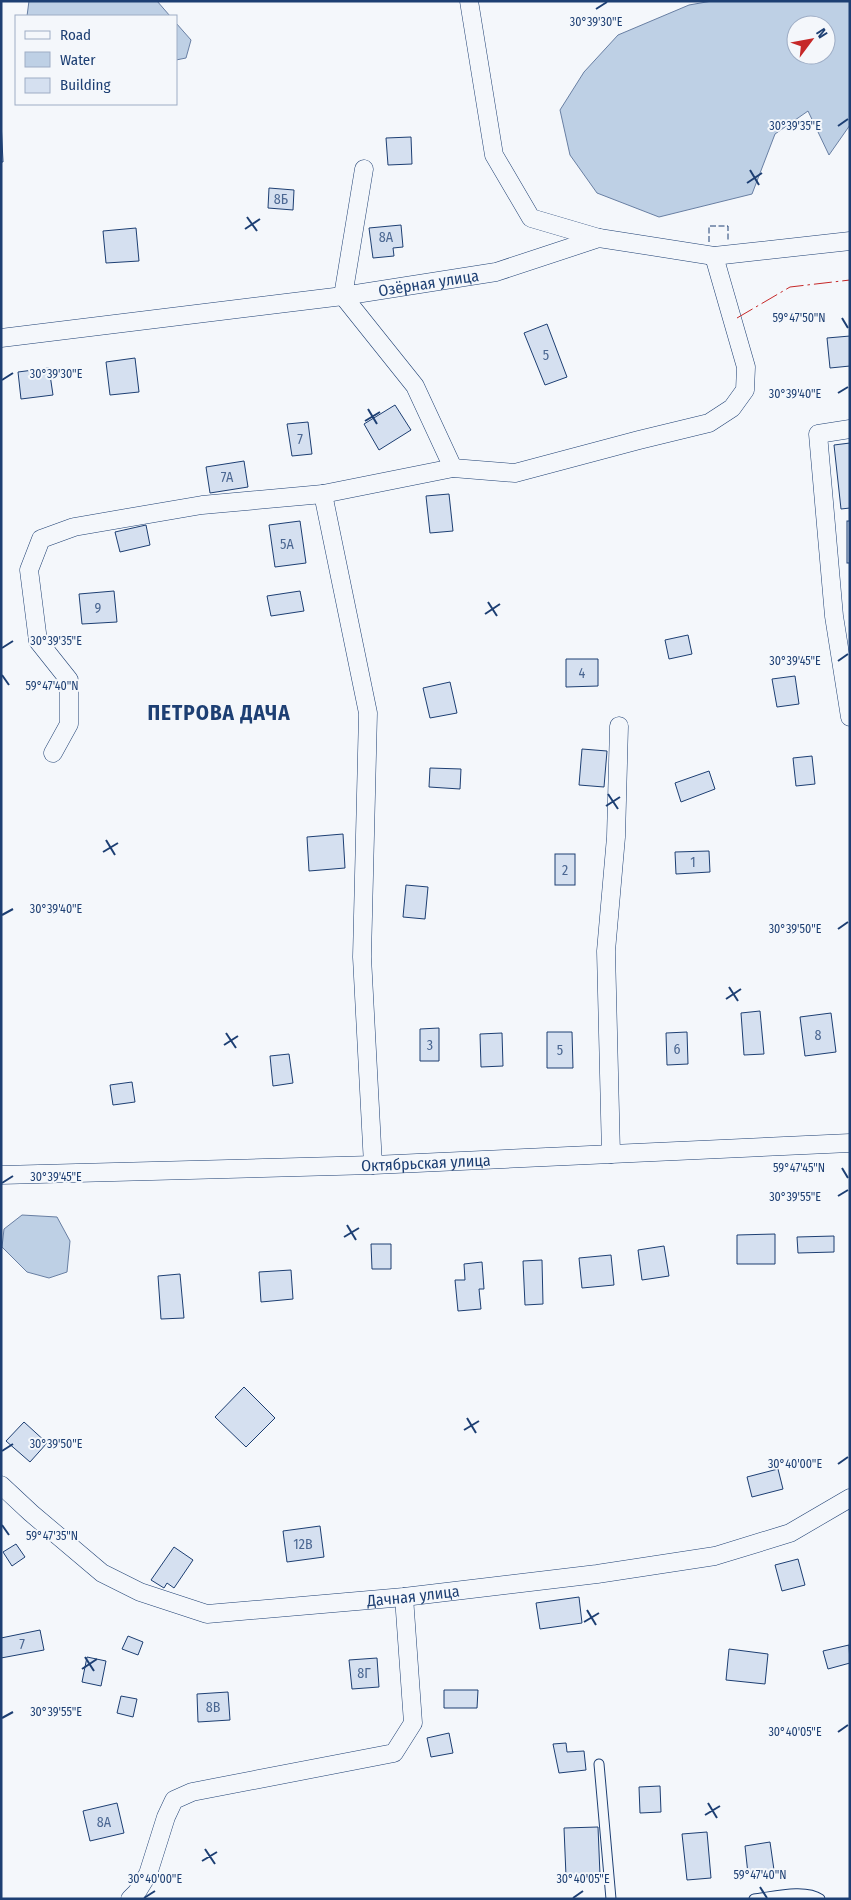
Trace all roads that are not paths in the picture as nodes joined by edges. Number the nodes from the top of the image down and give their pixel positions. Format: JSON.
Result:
{"nodes":[{"id":1,"x":469,"y":1,"type":"edge"},
{"id":2,"x":364,"y":169,"type":"dead end"},
{"id":3,"x":599,"y":238,"type":"junction"},
{"id":4,"x":850,"y":240,"type":"edge"},
{"id":5,"x":714,"y":256,"type":"junction"},
{"id":6,"x":343,"y":296,"type":"junction"},
{"id":7,"x":1,"y":338,"type":"edge"},
{"id":8,"x":850,"y":429,"type":"edge"},
{"id":9,"x":453,"y":468,"type":"junction"},
{"id":10,"x":323,"y":494,"type":"junction"},
{"id":11,"x":850,"y":717,"type":"edge"},
{"id":12,"x":619,"y":726,"type":"dead end"},
{"id":13,"x":53,"y":753,"type":"dead end"},
{"id":14,"x":850,"y":1142,"type":"edge"},
{"id":15,"x":611,"y":1154,"type":"junction"},
{"id":16,"x":373,"y":1165,"type":"junction"},
{"id":17,"x":1,"y":1175,"type":"edge"},
{"id":18,"x":1,"y":1485,"type":"edge"},
{"id":19,"x":850,"y":1498,"type":"edge"},
{"id":20,"x":404,"y":1597,"type":"junction"},
{"id":21,"x":599,"y":1764,"type":"dead end"},
{"id":22,"x":130,"y":1899,"type":"edge"},
{"id":23,"x":611,"y":1899,"type":"edge"},
{"id":24,"x":754,"y":1899,"type":"edge"},
{"id":25,"x":820,"y":1899,"type":"edge"}],
"edges":[{"from":1,"to":3,"type":"street"},
{"from":2,"to":6,"type":"street"},
{"from":3,"to":5,"type":"street","name":"Озёрная улица"},
{"from":3,"to":6,"type":"street","name":"Озёрная улица"},
{"from":4,"to":5,"type":"street","name":"Озёрная улица"},
{"from":5,"to":9,"type":"street"},
{"from":6,"to":7,"type":"street","name":"Озёрная улица"},
{"from":6,"to":9,"type":"street"},
{"from":8,"to":11,"type":"street"},
{"from":9,"to":10,"type":"street"},
{"from":10,"to":13,"type":"street"},
{"from":10,"to":16,"type":"street"},
{"from":12,"to":15,"type":"street"},
{"from":14,"to":15,"type":"street","name":"Октябрьская улица"},
{"from":15,"to":16,"type":"street","name":"Октябрьская улица"},
{"from":16,"to":17,"type":"street","name":"Октябрьская улица"},
{"from":18,"to":20,"type":"street","name":"Дачная улица"},
{"from":19,"to":20,"type":"street","name":"Дачная улица"},
{"from":20,"to":22,"type":"street"},
{"from":21,"to":23,"type":"lane"},
{"from":24,"to":25,"type":"lane"}]}
